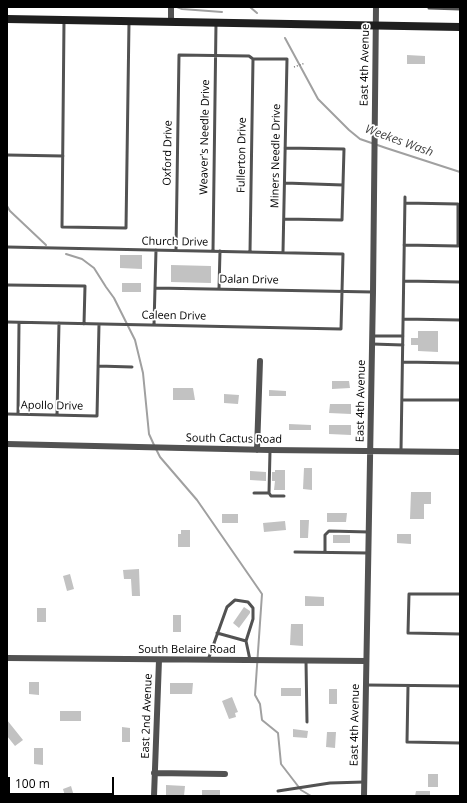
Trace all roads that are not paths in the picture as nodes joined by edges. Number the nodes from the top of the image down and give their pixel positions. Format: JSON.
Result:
{"nodes":[{"id":1,"x":170,"y":7,"type":"edge"},
{"id":2,"x":376,"y":7,"type":"edge"},
{"id":3,"x":429,"y":8,"type":"dead end"},
{"id":4,"x":460,"y":9,"type":"edge"},
{"id":5,"x":7,"y":19,"type":"edge"},
{"id":6,"x":64,"y":20,"type":"junction"},
{"id":7,"x":129,"y":20,"type":"junction"},
{"id":8,"x":170,"y":21,"type":"junction"},
{"id":9,"x":216,"y":22,"type":"junction"},
{"id":10,"x":376,"y":26,"type":"junction"},
{"id":11,"x":460,"y":27,"type":"edge"},
{"id":12,"x":215,"y":55,"type":"junction"},
{"id":13,"x":252,"y":59,"type":"junction"},
{"id":14,"x":285,"y":148,"type":"junction"},
{"id":15,"x":7,"y":155,"type":"edge"},
{"id":16,"x":63,"y":156,"type":"junction"},
{"id":17,"x":285,"y":184,"type":"junction"},
{"id":18,"x":343,"y":185,"type":"junction"},
{"id":19,"x":405,"y":197,"type":"dead end"},
{"id":20,"x":405,"y":203,"type":"junction"},
{"id":21,"x":284,"y":219,"type":"junction"},
{"id":22,"x":404,"y":245,"type":"junction"},
{"id":23,"x":459,"y":246,"type":"edge"},
{"id":24,"x":7,"y":247,"type":"edge"},
{"id":25,"x":156,"y":250,"type":"junction"},
{"id":26,"x":176,"y":250,"type":"junction"},
{"id":27,"x":212,"y":251,"type":"junction"},
{"id":28,"x":220,"y":251,"type":"junction"},
{"id":29,"x":250,"y":252,"type":"junction"},
{"id":30,"x":283,"y":252,"type":"junction"},
{"id":31,"x":404,"y":282,"type":"junction"},
{"id":32,"x":460,"y":282,"type":"edge"},
{"id":33,"x":7,"y":285,"type":"edge"},
{"id":34,"x":155,"y":288,"type":"junction"},
{"id":35,"x":219,"y":289,"type":"junction"},
{"id":36,"x":342,"y":291,"type":"junction"},
{"id":37,"x":373,"y":292,"type":"junction"},
{"id":38,"x":403,"y":319,"type":"junction"},
{"id":39,"x":460,"y":320,"type":"edge"},
{"id":40,"x":7,"y":322,"type":"edge"},
{"id":41,"x":19,"y":323,"type":"junction"},
{"id":42,"x":59,"y":323,"type":"junction"},
{"id":43,"x":84,"y":324,"type":"junction"},
{"id":44,"x":99,"y":324,"type":"junction"},
{"id":45,"x":154,"y":325,"type":"junction"},
{"id":46,"x":372,"y":336,"type":"junction"},
{"id":47,"x":403,"y":336,"type":"junction"},
{"id":48,"x":372,"y":344,"type":"junction"},
{"id":49,"x":403,"y":345,"type":"junction"},
{"id":50,"x":260,"y":361,"type":"dead end"},
{"id":51,"x":403,"y":362,"type":"junction"},
{"id":52,"x":460,"y":363,"type":"edge"},
{"id":53,"x":98,"y":366,"type":"junction"},
{"id":54,"x":132,"y":367,"type":"dead end"},
{"id":55,"x":402,"y":400,"type":"junction"},
{"id":56,"x":460,"y":400,"type":"edge"},
{"id":57,"x":7,"y":414,"type":"edge"},
{"id":58,"x":18,"y":414,"type":"junction"},
{"id":59,"x":58,"y":415,"type":"junction"},
{"id":60,"x":7,"y":444,"type":"edge"},
{"id":61,"x":257,"y":450,"type":"junction"},
{"id":62,"x":270,"y":450,"type":"junction"},
{"id":63,"x":370,"y":451,"type":"junction"},
{"id":64,"x":401,"y":451,"type":"junction"},
{"id":65,"x":460,"y":452,"type":"edge"},
{"id":66,"x":254,"y":493,"type":"dead end"},
{"id":67,"x":269,"y":493,"type":"junction"},
{"id":68,"x":284,"y":496,"type":"dead end"},
{"id":69,"x":369,"y":532,"type":"junction"},
{"id":70,"x":295,"y":552,"type":"dead end"},
{"id":71,"x":325,"y":552,"type":"junction"},
{"id":72,"x":368,"y":553,"type":"junction"},
{"id":73,"x":460,"y":594,"type":"edge"},
{"id":74,"x":218,"y":633,"type":"junction"},
{"id":75,"x":460,"y":634,"type":"edge"},
{"id":76,"x":246,"y":641,"type":"junction"},
{"id":77,"x":7,"y":658,"type":"edge"},
{"id":78,"x":159,"y":660,"type":"junction"},
{"id":79,"x":208,"y":660,"type":"junction"},
{"id":80,"x":250,"y":660,"type":"junction"},
{"id":81,"x":306,"y":661,"type":"junction"},
{"id":82,"x":366,"y":661,"type":"junction"},
{"id":83,"x":366,"y":685,"type":"junction"},
{"id":84,"x":408,"y":686,"type":"junction"},
{"id":85,"x":460,"y":686,"type":"edge"},
{"id":86,"x":307,"y":722,"type":"dead end"},
{"id":87,"x":460,"y":743,"type":"edge"},
{"id":88,"x":154,"y":773,"type":"junction"},
{"id":89,"x":225,"y":774,"type":"dead end"},
{"id":90,"x":364,"y":782,"type":"junction"},
{"id":91,"x":278,"y":791,"type":"dead end"},
{"id":92,"x":154,"y":796,"type":"edge"},
{"id":93,"x":364,"y":796,"type":"edge"}],
"edges":[{"from":1,"to":8,"type":"street"},
{"from":2,"to":10,"type":"street","name":"East 4th Avenue"},
{"from":3,"to":4,"type":"lane"},
{"from":5,"to":6,"type":"main road"},
{"from":6,"to":7,"type":"main road"},
{"from":6,"to":16,"type":"lane"},
{"from":7,"to":8,"type":"main road"},
{"from":7,"to":16,"type":"lane"},
{"from":8,"to":9,"type":"main road"},
{"from":9,"to":10,"type":"main road"},
{"from":9,"to":12,"type":"lane","name":"Weaver's Needle Drive"},
{"from":10,"to":11,"type":"main road"},
{"from":10,"to":37,"type":"street","name":"East 4th Avenue"},
{"from":12,"to":13,"type":"lane"},
{"from":12,"to":26,"type":"lane","name":"Oxford Drive"},
{"from":12,"to":27,"type":"lane","name":"Weaver's Needle Drive"},
{"from":13,"to":14,"type":"lane","name":"Miners Needle Drive"},
{"from":13,"to":29,"type":"lane","name":"Fullerton Drive"},
{"from":14,"to":17,"type":"lane","name":"Miners Needle Drive"},
{"from":14,"to":18,"type":"lane"},
{"from":15,"to":16,"type":"lane"},
{"from":17,"to":18,"type":"lane"},
{"from":17,"to":21,"type":"lane","name":"Miners Needle Drive"},
{"from":18,"to":21,"type":"lane"},
{"from":19,"to":20,"type":"lane"},
{"from":20,"to":22,"type":"lane"},
{"from":20,"to":23,"type":"lane"},
{"from":21,"to":30,"type":"lane","name":"Miners Needle Drive"},
{"from":22,"to":23,"type":"lane"},
{"from":22,"to":31,"type":"lane"},
{"from":24,"to":25,"type":"lane","name":"Church Drive"},
{"from":25,"to":26,"type":"lane","name":"Church Drive"},
{"from":25,"to":34,"type":"lane"},
{"from":26,"to":27,"type":"lane","name":"Church Drive"},
{"from":27,"to":28,"type":"lane","name":"Church Drive"},
{"from":28,"to":29,"type":"lane","name":"Church Drive"},
{"from":28,"to":35,"type":"lane"},
{"from":29,"to":30,"type":"lane","name":"Church Drive"},
{"from":30,"to":36,"type":"lane","name":"Church Drive"},
{"from":31,"to":32,"type":"lane"},
{"from":31,"to":38,"type":"lane"},
{"from":33,"to":43,"type":"lane"},
{"from":34,"to":35,"type":"lane","name":"Dalan Drive"},
{"from":34,"to":45,"type":"lane"},
{"from":35,"to":36,"type":"lane","name":"Dalan Drive"},
{"from":36,"to":37,"type":"lane","name":"Dalan Drive"},
{"from":36,"to":45,"type":"lane","name":"Caleen Drive"},
{"from":37,"to":46,"type":"street","name":"East 4th Avenue"},
{"from":38,"to":39,"type":"lane"},
{"from":38,"to":47,"type":"lane"},
{"from":40,"to":41,"type":"lane","name":"Caleen Drive"},
{"from":41,"to":42,"type":"lane","name":"Caleen Drive"},
{"from":41,"to":58,"type":"lane"},
{"from":42,"to":43,"type":"lane","name":"Caleen Drive"},
{"from":42,"to":59,"type":"lane"},
{"from":43,"to":44,"type":"lane","name":"Caleen Drive"},
{"from":44,"to":45,"type":"lane","name":"Caleen Drive"},
{"from":44,"to":53,"type":"lane"},
{"from":46,"to":47,"type":"lane"},
{"from":46,"to":48,"type":"street","name":"East 4th Avenue"},
{"from":47,"to":49,"type":"lane"},
{"from":48,"to":49,"type":"lane"},
{"from":48,"to":63,"type":"street","name":"East 4th Avenue"},
{"from":49,"to":51,"type":"lane"},
{"from":50,"to":61,"type":"street"},
{"from":51,"to":52,"type":"lane"},
{"from":51,"to":55,"type":"lane"},
{"from":53,"to":54,"type":"lane"},
{"from":53,"to":59,"type":"lane","name":"Apollo Drive"},
{"from":55,"to":56,"type":"lane"},
{"from":55,"to":64,"type":"lane"},
{"from":57,"to":58,"type":"lane","name":"Apollo Drive"},
{"from":58,"to":59,"type":"lane","name":"Apollo Drive"},
{"from":60,"to":61,"type":"street","name":"South Cactus Road"},
{"from":61,"to":62,"type":"street","name":"South Cactus Road"},
{"from":62,"to":63,"type":"street","name":"South Cactus Road"},
{"from":62,"to":67,"type":"lane"},
{"from":63,"to":64,"type":"street","name":"South Cactus Road"},
{"from":63,"to":69,"type":"street","name":"East 4th Avenue"},
{"from":64,"to":65,"type":"street","name":"South Cactus Road"},
{"from":66,"to":67,"type":"lane"},
{"from":67,"to":68,"type":"lane"},
{"from":69,"to":71,"type":"lane"},
{"from":69,"to":72,"type":"street","name":"East 4th Avenue"},
{"from":70,"to":71,"type":"lane"},
{"from":71,"to":72,"type":"lane"},
{"from":72,"to":82,"type":"street","name":"East 4th Avenue"},
{"from":73,"to":75,"type":"lane"},
{"from":74,"to":76,"type":"lane"},
{"from":74,"to":76,"type":"lane"},
{"from":74,"to":79,"type":"lane"},
{"from":76,"to":80,"type":"lane"},
{"from":77,"to":78,"type":"street","name":"South Belaire Road"},
{"from":78,"to":79,"type":"street","name":"South Belaire Road"},
{"from":78,"to":88,"type":"street","name":"East 2nd Avenue"},
{"from":79,"to":80,"type":"street","name":"South Belaire Road"},
{"from":80,"to":81,"type":"street","name":"South Belaire Road"},
{"from":81,"to":82,"type":"street","name":"South Belaire Road"},
{"from":81,"to":86,"type":"lane"},
{"from":82,"to":83,"type":"street","name":"East 4th Avenue"},
{"from":83,"to":84,"type":"lane"},
{"from":83,"to":90,"type":"street","name":"East 4th Avenue"},
{"from":84,"to":85,"type":"lane"},
{"from":84,"to":87,"type":"lane"},
{"from":88,"to":89,"type":"street"},
{"from":88,"to":92,"type":"street","name":"East 2nd Avenue"},
{"from":90,"to":91,"type":"lane"},
{"from":90,"to":93,"type":"street","name":"East 4th Avenue"}]}
